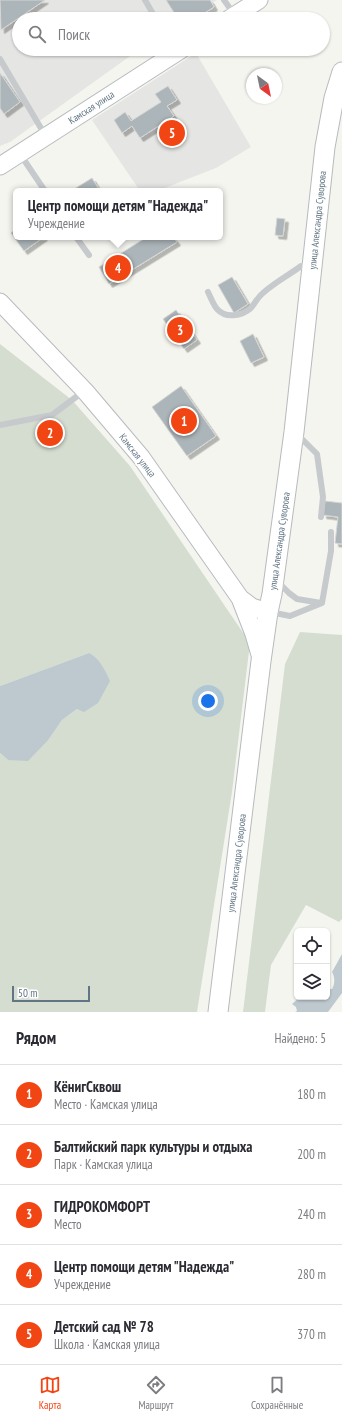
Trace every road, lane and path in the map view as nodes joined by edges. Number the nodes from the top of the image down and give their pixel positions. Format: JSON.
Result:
{"nodes":[{"id":1,"x":145,"y":0,"type":"edge"},
{"id":2,"x":224,"y":0,"type":"edge"},
{"id":3,"x":259,"y":0,"type":"edge"},
{"id":4,"x":152,"y":12,"type":"edge"},
{"id":5,"x":230,"y":12,"type":"edge"},
{"id":6,"x":240,"y":12,"type":"edge"},
{"id":7,"x":169,"y":56,"type":"edge"},
{"id":8,"x":0,"y":59,"type":"edge"},
{"id":9,"x":342,"y":72,"type":"edge"},
{"id":10,"x":46,"y":136,"type":"junction"},
{"id":11,"x":19,"y":153,"type":"junction"},
{"id":12,"x":0,"y":166,"type":"edge"},
{"id":13,"x":43,"y":188,"type":"edge"},
{"id":14,"x":78,"y":240,"type":"edge"},
{"id":15,"x":89,"y":256,"type":"dead end"},
{"id":16,"x":312,"y":267,"type":"junction"},
{"id":17,"x":208,"y":292,"type":"dead end"},
{"id":18,"x":0,"y":302,"type":"edge"},
{"id":19,"x":85,"y":391,"type":"junction"},
{"id":20,"x":0,"y":424,"type":"edge"},
{"id":21,"x":294,"y":432,"type":"junction"},
{"id":22,"x":321,"y":517,"type":"dead end"},
{"id":23,"x":331,"y":532,"type":"dead end"},
{"id":24,"x":274,"y":578,"type":"junction"},
{"id":25,"x":240,"y":598,"type":"junction"},
{"id":26,"x":322,"y":603,"type":"junction"},
{"id":27,"x":268,"y":612,"type":"junction"},
{"id":28,"x":261,"y":661,"type":"junction"},
{"id":29,"x":218,"y":1012,"type":"edge"}],
"edges":[{"from":1,"to":4,"type":"lane"},
{"from":2,"to":5,"type":"lane"},
{"from":3,"to":6,"type":"main road"},
{"from":7,"to":10,"type":"main road","name":"Камская улица"},
{"from":8,"to":10,"type":"lane"},
{"from":9,"to":16,"type":"main road","name":"улица Александра Суворова"},
{"from":10,"to":11,"type":"main road","name":"Камская улица"},
{"from":11,"to":12,"type":"main road","name":"Камская улица"},
{"from":11,"to":13,"type":"lane"},
{"from":14,"to":15,"type":"lane"},
{"from":16,"to":17,"type":"lane"},
{"from":16,"to":21,"type":"main road","name":"улица Александра Суворова"},
{"from":18,"to":19,"type":"main road","name":"Камская улица"},
{"from":19,"to":20,"type":"lane"},
{"from":19,"to":25,"type":"main road","name":"Камская улица"},
{"from":21,"to":22,"type":"lane"},
{"from":21,"to":24,"type":"main road","name":"улица Александра Суворова"},
{"from":23,"to":26,"type":"lane"},
{"from":24,"to":26,"type":"lane"},
{"from":24,"to":27,"type":"main road","name":"улица Александра Суворова"},
{"from":25,"to":27,"type":"main road","name":"Камская улица"},
{"from":25,"to":28,"type":"main road"},
{"from":26,"to":27,"type":"lane"},
{"from":27,"to":28,"type":"main road","name":"улица Александра Суворова"},
{"from":28,"to":29,"type":"main road","name":"улица Александра Суворова"}]}
